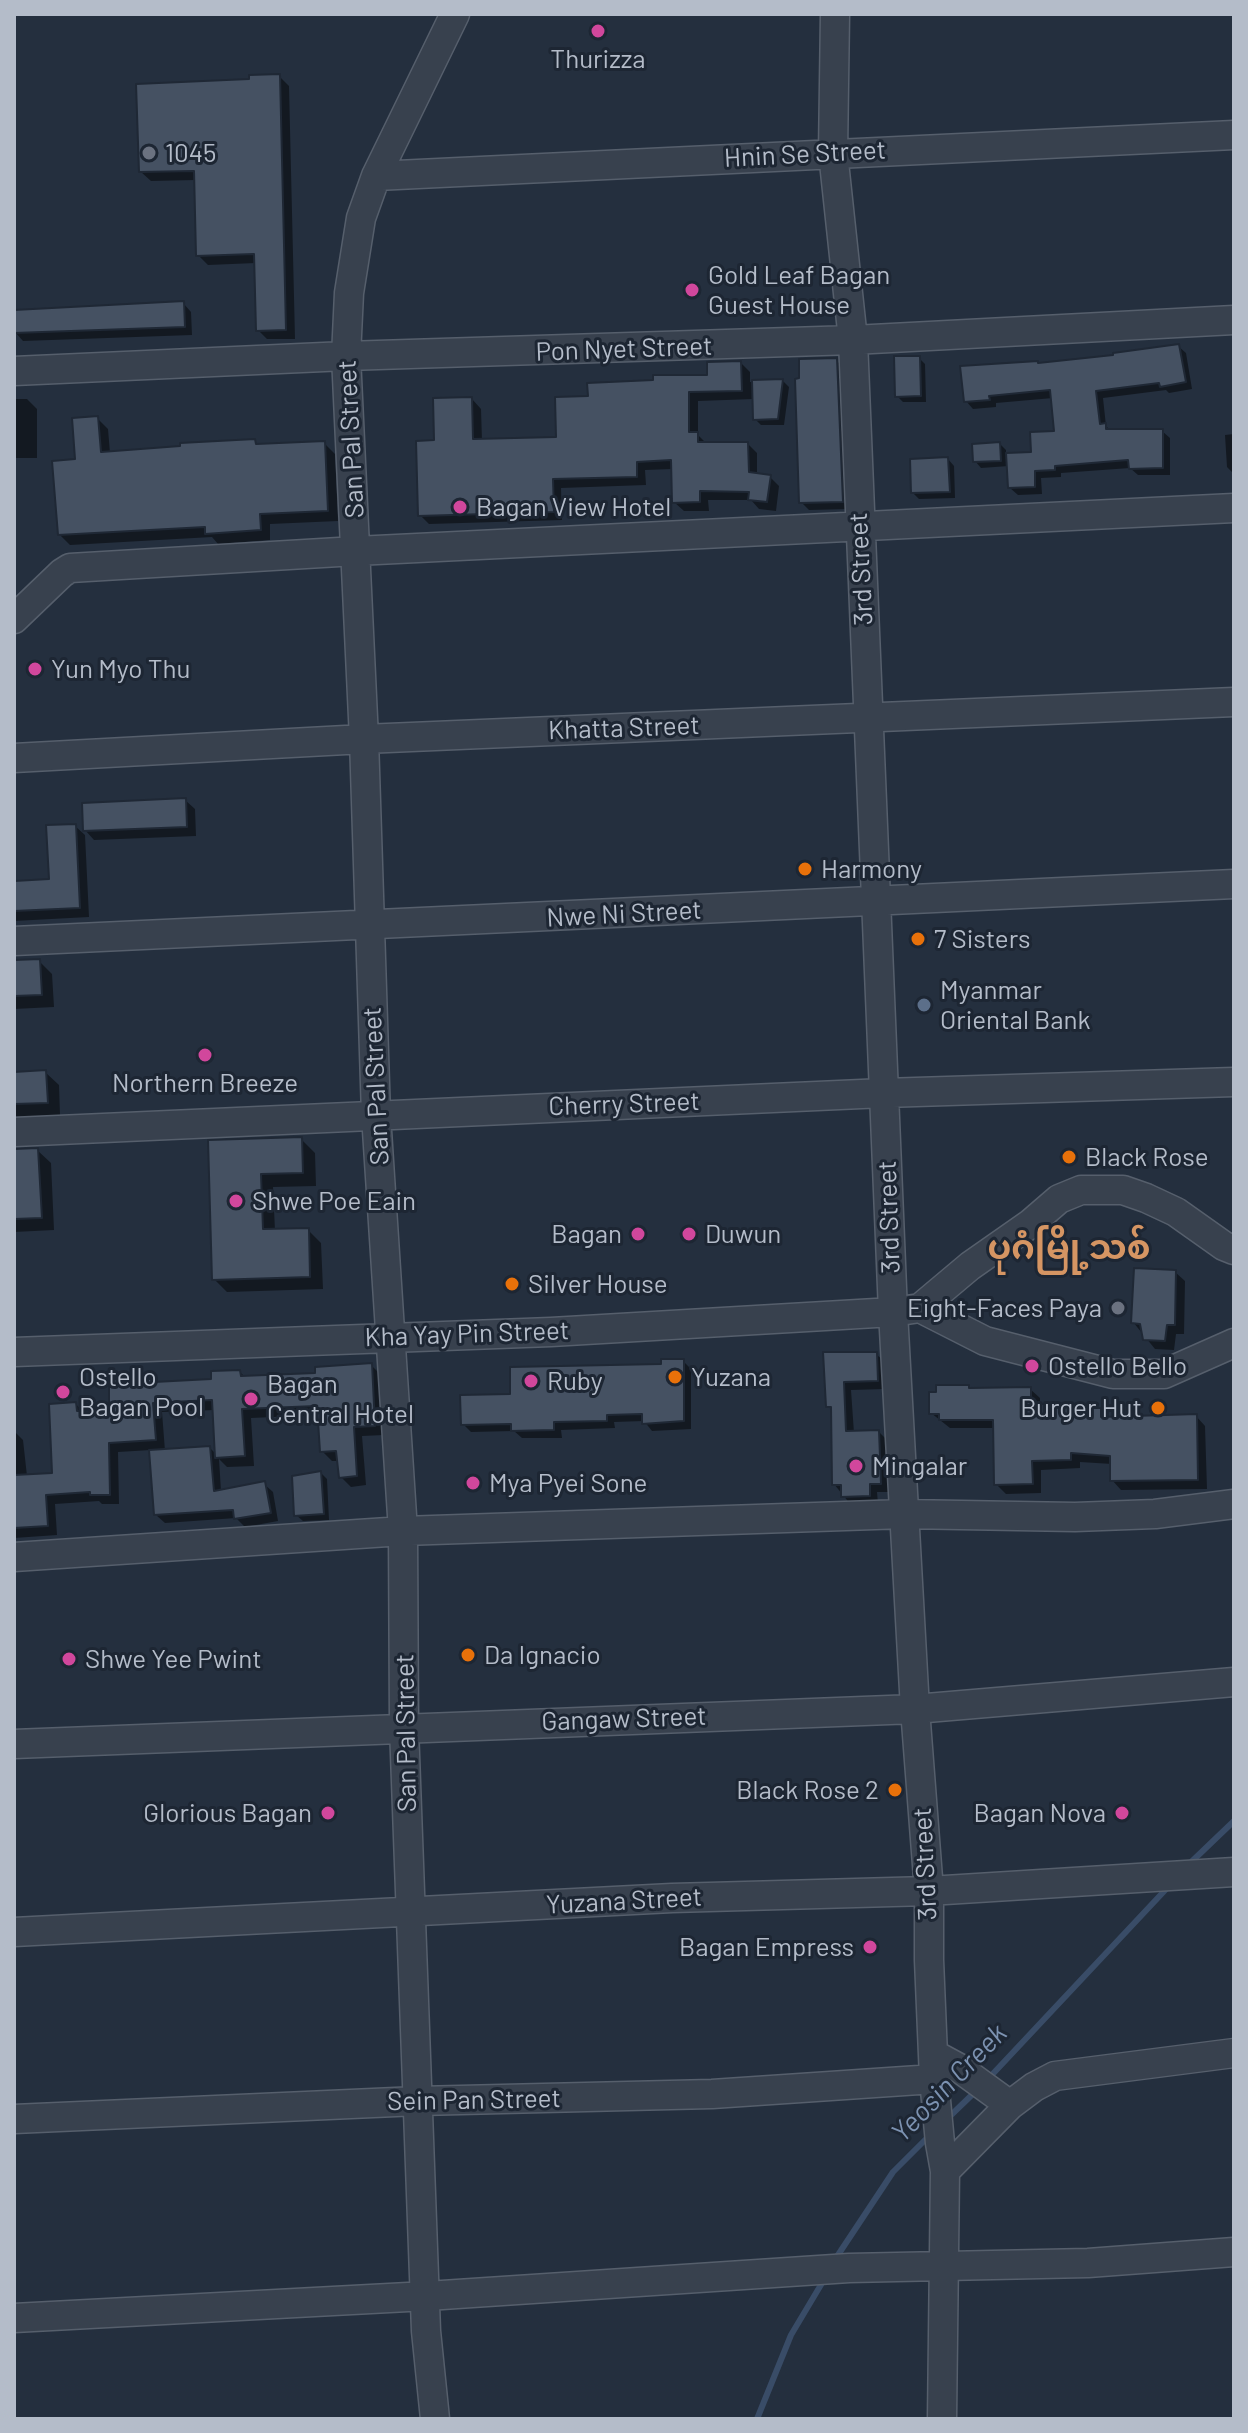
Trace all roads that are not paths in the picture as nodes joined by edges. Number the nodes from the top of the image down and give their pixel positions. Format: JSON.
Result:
{"nodes":[{"id":1,"x":455,"y":14,"type":"edge"},
{"id":2,"x":835,"y":14,"type":"edge"},
{"id":3,"x":1234,"y":135,"type":"edge"},
{"id":4,"x":833,"y":153,"type":"junction"},
{"id":5,"x":376,"y":176,"type":"junction"},
{"id":6,"x":1234,"y":320,"type":"edge"},
{"id":7,"x":853,"y":340,"type":"junction"},
{"id":8,"x":346,"y":356,"type":"junction"},
{"id":9,"x":14,"y":371,"type":"edge"},
{"id":10,"x":1234,"y":508,"type":"edge"},
{"id":11,"x":858,"y":526,"type":"junction"},
{"id":12,"x":356,"y":551,"type":"junction"},
{"id":13,"x":14,"y":619,"type":"edge"},
{"id":14,"x":1234,"y":702,"type":"edge"},
{"id":15,"x":870,"y":717,"type":"junction"},
{"id":16,"x":364,"y":739,"type":"junction"},
{"id":17,"x":14,"y":758,"type":"edge"},
{"id":18,"x":1234,"y":884,"type":"edge"},
{"id":19,"x":876,"y":901,"type":"junction"},
{"id":20,"x":369,"y":925,"type":"junction"},
{"id":21,"x":14,"y":941,"type":"edge"},
{"id":22,"x":1234,"y":1082,"type":"edge"},
{"id":23,"x":884,"y":1093,"type":"junction"},
{"id":24,"x":376,"y":1115,"type":"junction"},
{"id":25,"x":14,"y":1132,"type":"edge"},
{"id":26,"x":1234,"y":1250,"type":"edge"},
{"id":27,"x":907,"y":1310,"type":"junction"},
{"id":28,"x":389,"y":1338,"type":"junction"},
{"id":29,"x":1234,"y":1343,"type":"edge"},
{"id":30,"x":14,"y":1352,"type":"edge"},
{"id":31,"x":1234,"y":1504,"type":"edge"},
{"id":32,"x":904,"y":1514,"type":"junction"},
{"id":33,"x":403,"y":1531,"type":"junction"},
{"id":34,"x":14,"y":1557,"type":"edge"},
{"id":35,"x":1234,"y":1682,"type":"edge"},
{"id":36,"x":915,"y":1709,"type":"junction"},
{"id":37,"x":404,"y":1727,"type":"junction"},
{"id":38,"x":14,"y":1744,"type":"edge"},
{"id":39,"x":1234,"y":1872,"type":"edge"},
{"id":40,"x":929,"y":1891,"type":"junction"},
{"id":41,"x":412,"y":1911,"type":"junction"},
{"id":42,"x":14,"y":1932,"type":"edge"},
{"id":43,"x":1234,"y":2053,"type":"edge"},
{"id":44,"x":941,"y":2076,"type":"junction"},
{"id":45,"x":1000,"y":2099,"type":"junction"},
{"id":46,"x":418,"y":2101,"type":"junction"},
{"id":47,"x":14,"y":2119,"type":"edge"},
{"id":48,"x":945,"y":2171,"type":"junction"},
{"id":49,"x":1234,"y":2252,"type":"edge"},
{"id":50,"x":943,"y":2266,"type":"junction"},
{"id":51,"x":427,"y":2296,"type":"junction"},
{"id":52,"x":14,"y":2318,"type":"edge"},
{"id":53,"x":435,"y":2419,"type":"edge"},
{"id":54,"x":942,"y":2419,"type":"edge"}],
"edges":[{"from":1,"to":5,"type":"street","name":"San Pal Street"},
{"from":2,"to":4,"type":"street","name":"3rd Street"},
{"from":3,"to":4,"type":"street","name":"Hnin Se Street"},
{"from":4,"to":5,"type":"street","name":"Hnin Se Street"},
{"from":4,"to":7,"type":"street","name":"3rd Street"},
{"from":5,"to":8,"type":"street","name":"San Pal Street"},
{"from":6,"to":7,"type":"street","name":"Pon Nyet Street"},
{"from":7,"to":8,"type":"street","name":"Pon Nyet Street"},
{"from":7,"to":11,"type":"street","name":"3rd Street"},
{"from":8,"to":9,"type":"street","name":"Pon Nyet Street"},
{"from":8,"to":12,"type":"street","name":"San Pal Street"},
{"from":10,"to":11,"type":"street"},
{"from":11,"to":12,"type":"street"},
{"from":11,"to":15,"type":"street","name":"3rd Street"},
{"from":12,"to":13,"type":"street"},
{"from":12,"to":16,"type":"street","name":"San Pal Street"},
{"from":14,"to":15,"type":"street","name":"Khatta Street"},
{"from":15,"to":16,"type":"street","name":"Khatta Street"},
{"from":15,"to":19,"type":"street","name":"3rd Street"},
{"from":16,"to":17,"type":"street","name":"Khatta Street"},
{"from":16,"to":20,"type":"street","name":"San Pal Street"},
{"from":18,"to":19,"type":"street","name":"Nwe Ni Street"},
{"from":19,"to":20,"type":"street","name":"Nwe Ni Street"},
{"from":19,"to":23,"type":"street","name":"3rd Street"},
{"from":20,"to":21,"type":"street","name":"Nwe Ni Street"},
{"from":20,"to":24,"type":"street","name":"San Pal Street"},
{"from":22,"to":23,"type":"street","name":"Cherry Street"},
{"from":23,"to":24,"type":"street","name":"Cherry Street"},
{"from":23,"to":27,"type":"street","name":"3rd Street"},
{"from":24,"to":25,"type":"street","name":"Cherry Street"},
{"from":24,"to":28,"type":"street","name":"San Pal Street"},
{"from":26,"to":27,"type":"street"},
{"from":27,"to":28,"type":"street","name":"Kha Yay Pin Street"},
{"from":27,"to":29,"type":"street"},
{"from":27,"to":32,"type":"street","name":"3rd Street"},
{"from":28,"to":30,"type":"street","name":"Kha Yay Pin Street"},
{"from":28,"to":33,"type":"street","name":"San Pal Street"},
{"from":31,"to":32,"type":"street"},
{"from":32,"to":33,"type":"street"},
{"from":32,"to":36,"type":"street","name":"3rd Street"},
{"from":33,"to":34,"type":"street"},
{"from":33,"to":37,"type":"street","name":"San Pal Street"},
{"from":35,"to":36,"type":"street","name":"Gangaw Street"},
{"from":36,"to":37,"type":"street","name":"Gangaw Street"},
{"from":36,"to":40,"type":"street","name":"3rd Street"},
{"from":37,"to":38,"type":"street","name":"Gangaw Street"},
{"from":37,"to":41,"type":"street","name":"San Pal Street"},
{"from":39,"to":40,"type":"street","name":"Yuzana Street"},
{"from":40,"to":41,"type":"street","name":"Yuzana Street"},
{"from":40,"to":44,"type":"street","name":"3rd Street"},
{"from":41,"to":42,"type":"street","name":"Yuzana Street"},
{"from":41,"to":46,"type":"street","name":"San Pal Street"},
{"from":43,"to":45,"type":"street"},
{"from":44,"to":45,"type":"street"},
{"from":44,"to":46,"type":"street","name":"Sein Pan Street"},
{"from":44,"to":48,"type":"street","name":"3rd Street"},
{"from":45,"to":48,"type":"street"},
{"from":46,"to":47,"type":"street","name":"Sein Pan Street"},
{"from":46,"to":51,"type":"street","name":"San Pal Street"},
{"from":48,"to":50,"type":"street","name":"3rd Street"},
{"from":49,"to":50,"type":"street"},
{"from":50,"to":51,"type":"street"},
{"from":50,"to":54,"type":"street","name":"3rd Street"},
{"from":51,"to":52,"type":"street"},
{"from":51,"to":53,"type":"street","name":"San Pal Street"}]}
